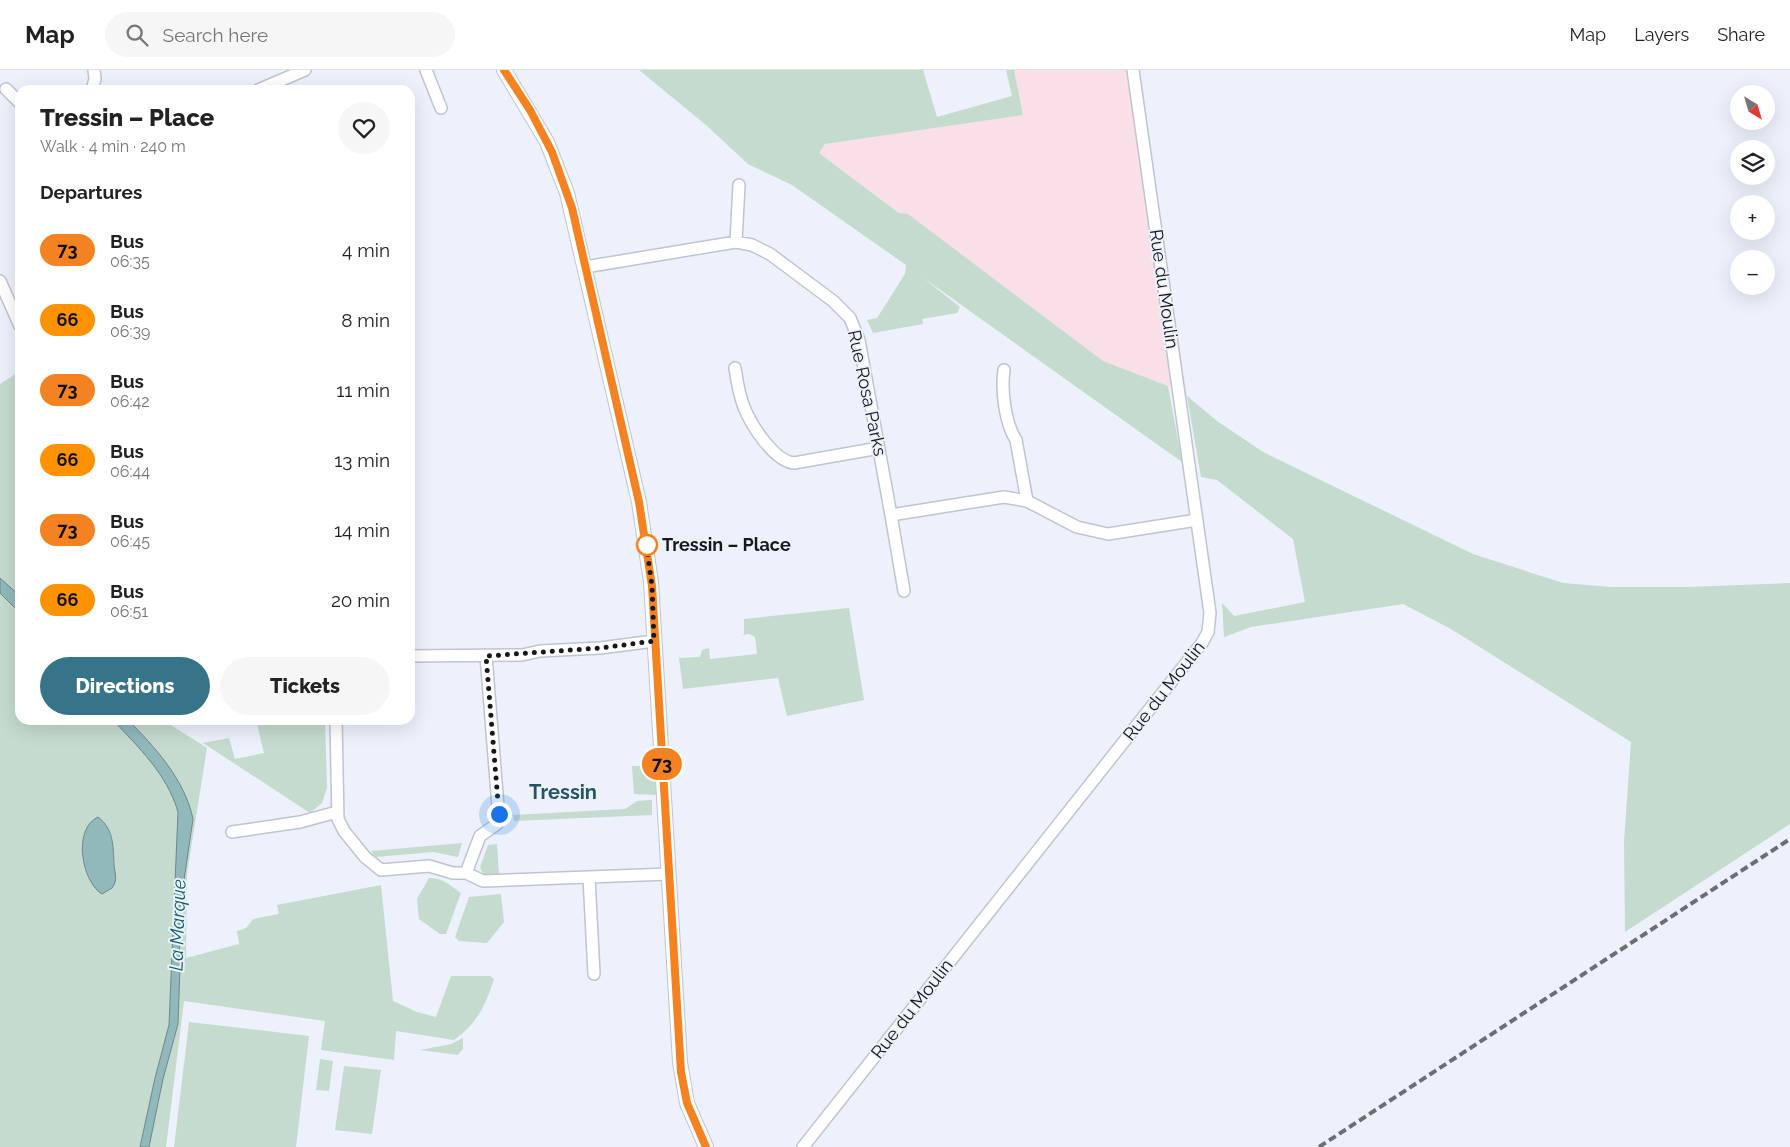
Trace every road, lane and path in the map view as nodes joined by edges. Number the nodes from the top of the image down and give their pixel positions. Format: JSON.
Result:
{"nodes":[{"id":1,"x":94,"y":70,"type":"edge"},
{"id":2,"x":305,"y":70,"type":"edge"},
{"id":3,"x":426,"y":70,"type":"edge"},
{"id":4,"x":504,"y":70,"type":"edge"},
{"id":5,"x":1133,"y":70,"type":"edge"},
{"id":6,"x":93,"y":85,"type":"edge"},
{"id":7,"x":270,"y":85,"type":"edge"},
{"id":8,"x":6,"y":89,"type":"dead end"},
{"id":9,"x":15,"y":98,"type":"edge"},
{"id":10,"x":441,"y":108,"type":"dead end"},
{"id":11,"x":738,"y":186,"type":"dead end"},
{"id":12,"x":736,"y":242,"type":"junction"},
{"id":13,"x":585,"y":267,"type":"junction"},
{"id":14,"x":0,"y":280,"type":"edge"},
{"id":15,"x":15,"y":314,"type":"edge"},
{"id":16,"x":735,"y":368,"type":"dead end"},
{"id":17,"x":1004,"y":370,"type":"dead end"},
{"id":18,"x":879,"y":448,"type":"junction"},
{"id":19,"x":1027,"y":501,"type":"junction"},
{"id":20,"x":891,"y":516,"type":"junction"},
{"id":21,"x":1197,"y":520,"type":"junction"},
{"id":22,"x":904,"y":592,"type":"dead end"},
{"id":23,"x":654,"y":641,"type":"junction"},
{"id":24,"x":415,"y":656,"type":"edge"},
{"id":25,"x":486,"y":656,"type":"junction"},
{"id":26,"x":336,"y":725,"type":"edge"},
{"id":27,"x":336,"y":812,"type":"junction"},
{"id":28,"x":232,"y":832,"type":"dead end"},
{"id":29,"x":466,"y":873,"type":"junction"},
{"id":30,"x":669,"y":874,"type":"junction"},
{"id":31,"x":589,"y":877,"type":"junction"},
{"id":32,"x":594,"y":974,"type":"dead end"},
{"id":33,"x":706,"y":1147,"type":"edge"},
{"id":34,"x":803,"y":1147,"type":"edge"}],
"edges":[{"from":1,"to":6,"type":"street"},
{"from":2,"to":7,"type":"street"},
{"from":3,"to":10,"type":"street"},
{"from":4,"to":13,"type":"street"},
{"from":5,"to":21,"type":"street","name":"Rue du Moulin"},
{"from":8,"to":9,"type":"street"},
{"from":11,"to":12,"type":"street"},
{"from":12,"to":13,"type":"street","name":"Rue Rosa Parks"},
{"from":12,"to":18,"type":"street","name":"Rue Rosa Parks"},
{"from":13,"to":23,"type":"street"},
{"from":14,"to":15,"type":"street"},
{"from":16,"to":18,"type":"street"},
{"from":17,"to":19,"type":"street"},
{"from":18,"to":20,"type":"street","name":"Rue Rosa Parks"},
{"from":19,"to":20,"type":"street"},
{"from":19,"to":21,"type":"street"},
{"from":20,"to":22,"type":"street","name":"Rue Rosa Parks"},
{"from":21,"to":34,"type":"street","name":"Rue du Moulin"},
{"from":23,"to":25,"type":"street"},
{"from":23,"to":30,"type":"street"},
{"from":24,"to":25,"type":"street"},
{"from":25,"to":29,"type":"street"},
{"from":26,"to":27,"type":"street"},
{"from":27,"to":28,"type":"street"},
{"from":27,"to":29,"type":"street"},
{"from":29,"to":31,"type":"street"},
{"from":30,"to":31,"type":"street"},
{"from":30,"to":33,"type":"street"},
{"from":31,"to":32,"type":"street"}]}
